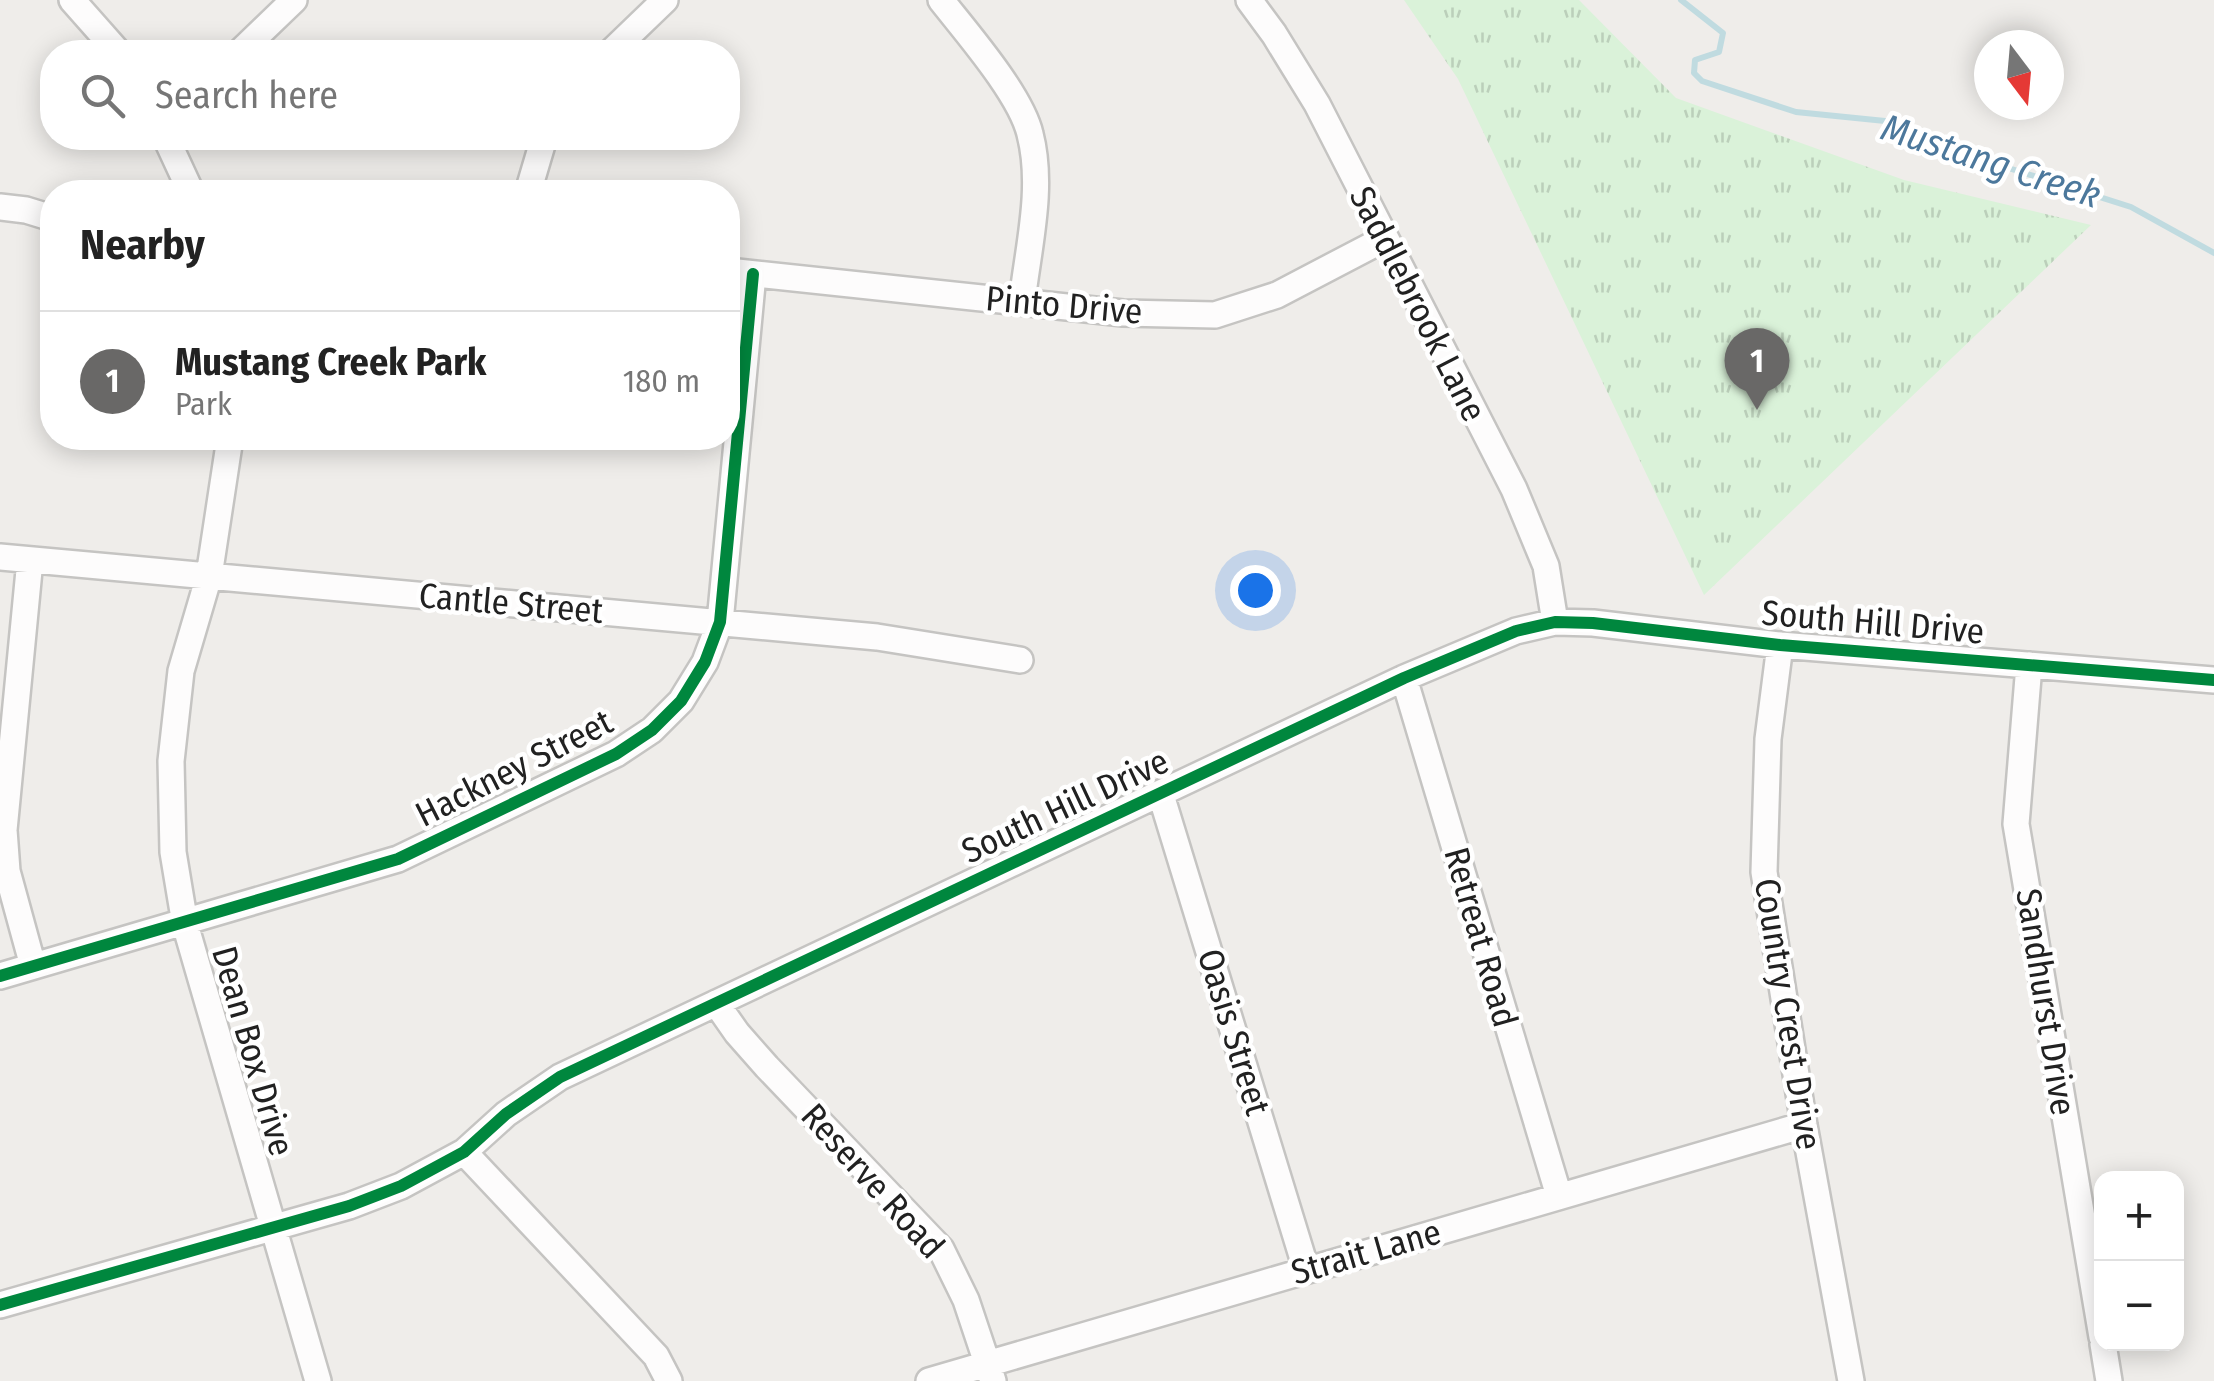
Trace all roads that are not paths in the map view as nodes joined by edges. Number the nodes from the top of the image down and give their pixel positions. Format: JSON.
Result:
{"nodes":[{"id":1,"x":72,"y":0,"type":"edge"},
{"id":2,"x":294,"y":0,"type":"edge"},
{"id":3,"x":664,"y":0,"type":"edge"},
{"id":4,"x":941,"y":0,"type":"edge"},
{"id":5,"x":1248,"y":0,"type":"edge"},
{"id":6,"x":107,"y":40,"type":"edge"},
{"id":7,"x":252,"y":40,"type":"edge"},
{"id":8,"x":624,"y":40,"type":"edge"},
{"id":9,"x":172,"y":150,"type":"edge"},
{"id":10,"x":540,"y":150,"type":"edge"},
{"id":11,"x":185,"y":180,"type":"edge"},
{"id":12,"x":532,"y":180,"type":"edge"},
{"id":13,"x":0,"y":208,"type":"edge"},
{"id":14,"x":40,"y":214,"type":"edge"},
{"id":15,"x":1384,"y":239,"type":"junction"},
{"id":16,"x":740,"y":273,"type":"edge"},
{"id":17,"x":1022,"y":302,"type":"junction"},
{"id":18,"x":228,"y":450,"type":"edge"},
{"id":19,"x":730,"y":450,"type":"edge"},
{"id":20,"x":0,"y":557,"type":"edge"},
{"id":21,"x":30,"y":560,"type":"junction"},
{"id":22,"x":209,"y":576,"type":"junction"},
{"id":23,"x":720,"y":622,"type":"junction"},
{"id":24,"x":1555,"y":622,"type":"junction"},
{"id":25,"x":1780,"y":645,"type":"junction"},
{"id":26,"x":1020,"y":660,"type":"dead end"},
{"id":27,"x":2029,"y":666,"type":"junction"},
{"id":28,"x":1404,"y":678,"type":"junction"},
{"id":29,"x":2214,"y":680,"type":"edge"},
{"id":30,"x":1161,"y":795,"type":"junction"},
{"id":31,"x":186,"y":924,"type":"junction"},
{"id":32,"x":33,"y":966,"type":"junction"},
{"id":33,"x":0,"y":976,"type":"edge"},
{"id":34,"x":716,"y":1003,"type":"junction"},
{"id":35,"x":1804,"y":1125,"type":"junction"},
{"id":36,"x":464,"y":1152,"type":"junction"},
{"id":37,"x":1558,"y":1196,"type":"junction"},
{"id":38,"x":272,"y":1226,"type":"junction"},
{"id":39,"x":1306,"y":1270,"type":"junction"},
{"id":40,"x":2094,"y":1292,"type":"edge"},
{"id":41,"x":0,"y":1305,"type":"edge"},
{"id":42,"x":2104,"y":1351,"type":"edge"},
{"id":43,"x":990,"y":1372,"type":"edge"},
{"id":44,"x":318,"y":1381,"type":"edge"},
{"id":45,"x":669,"y":1381,"type":"edge"},
{"id":46,"x":928,"y":1381,"type":"edge"},
{"id":47,"x":1851,"y":1381,"type":"edge"},
{"id":48,"x":2109,"y":1381,"type":"edge"}],
"edges":[{"from":1,"to":6,"type":"street"},
{"from":2,"to":7,"type":"street"},
{"from":3,"to":8,"type":"street"},
{"from":4,"to":17,"type":"street"},
{"from":5,"to":15,"type":"street","name":"Saddlebrook Lane"},
{"from":9,"to":11,"type":"street"},
{"from":10,"to":12,"type":"street"},
{"from":13,"to":14,"type":"street"},
{"from":15,"to":17,"type":"street","name":"Pinto Drive"},
{"from":15,"to":24,"type":"street","name":"Saddlebrook Lane"},
{"from":16,"to":17,"type":"street","name":"Pinto Drive"},
{"from":18,"to":22,"type":"street","name":"Dean Box Drive"},
{"from":19,"to":23,"type":"street","name":"Hackney Street"},
{"from":20,"to":21,"type":"street","name":"Cantle Street"},
{"from":21,"to":22,"type":"street","name":"Cantle Street"},
{"from":21,"to":32,"type":"street"},
{"from":22,"to":23,"type":"street","name":"Cantle Street"},
{"from":22,"to":31,"type":"street","name":"Dean Box Drive"},
{"from":23,"to":26,"type":"street","name":"Cantle Street"},
{"from":23,"to":31,"type":"street","name":"Hackney Street"},
{"from":24,"to":25,"type":"street","name":"South Hill Drive"},
{"from":24,"to":28,"type":"street","name":"South Hill Drive"},
{"from":25,"to":27,"type":"street","name":"South Hill Drive"},
{"from":25,"to":35,"type":"street","name":"Country Crest Drive"},
{"from":27,"to":29,"type":"street","name":"South Hill Drive"},
{"from":27,"to":40,"type":"street","name":"Sandhurst Drive"},
{"from":28,"to":30,"type":"street","name":"South Hill Drive"},
{"from":28,"to":37,"type":"street","name":"Retreat Road"},
{"from":30,"to":34,"type":"street","name":"South Hill Drive"},
{"from":30,"to":39,"type":"street","name":"Oasis Street"},
{"from":31,"to":32,"type":"street","name":"Hackney Street"},
{"from":31,"to":38,"type":"street","name":"Dean Box Drive"},
{"from":32,"to":33,"type":"street","name":"Hackney Street"},
{"from":34,"to":36,"type":"street","name":"South Hill Drive"},
{"from":34,"to":43,"type":"street","name":"Reserve Road"},
{"from":35,"to":37,"type":"street","name":"Strait Lane"},
{"from":35,"to":47,"type":"street","name":"Country Crest Drive"},
{"from":36,"to":38,"type":"street","name":"South Hill Drive"},
{"from":36,"to":45,"type":"street"},
{"from":37,"to":39,"type":"street","name":"Strait Lane"},
{"from":38,"to":41,"type":"street","name":"South Hill Drive"},
{"from":38,"to":44,"type":"street","name":"Dean Box Drive"},
{"from":39,"to":43,"type":"street","name":"Strait Lane"},
{"from":42,"to":48,"type":"street","name":"Sandhurst Drive"},
{"from":43,"to":46,"type":"street","name":"Strait Lane"}]}
